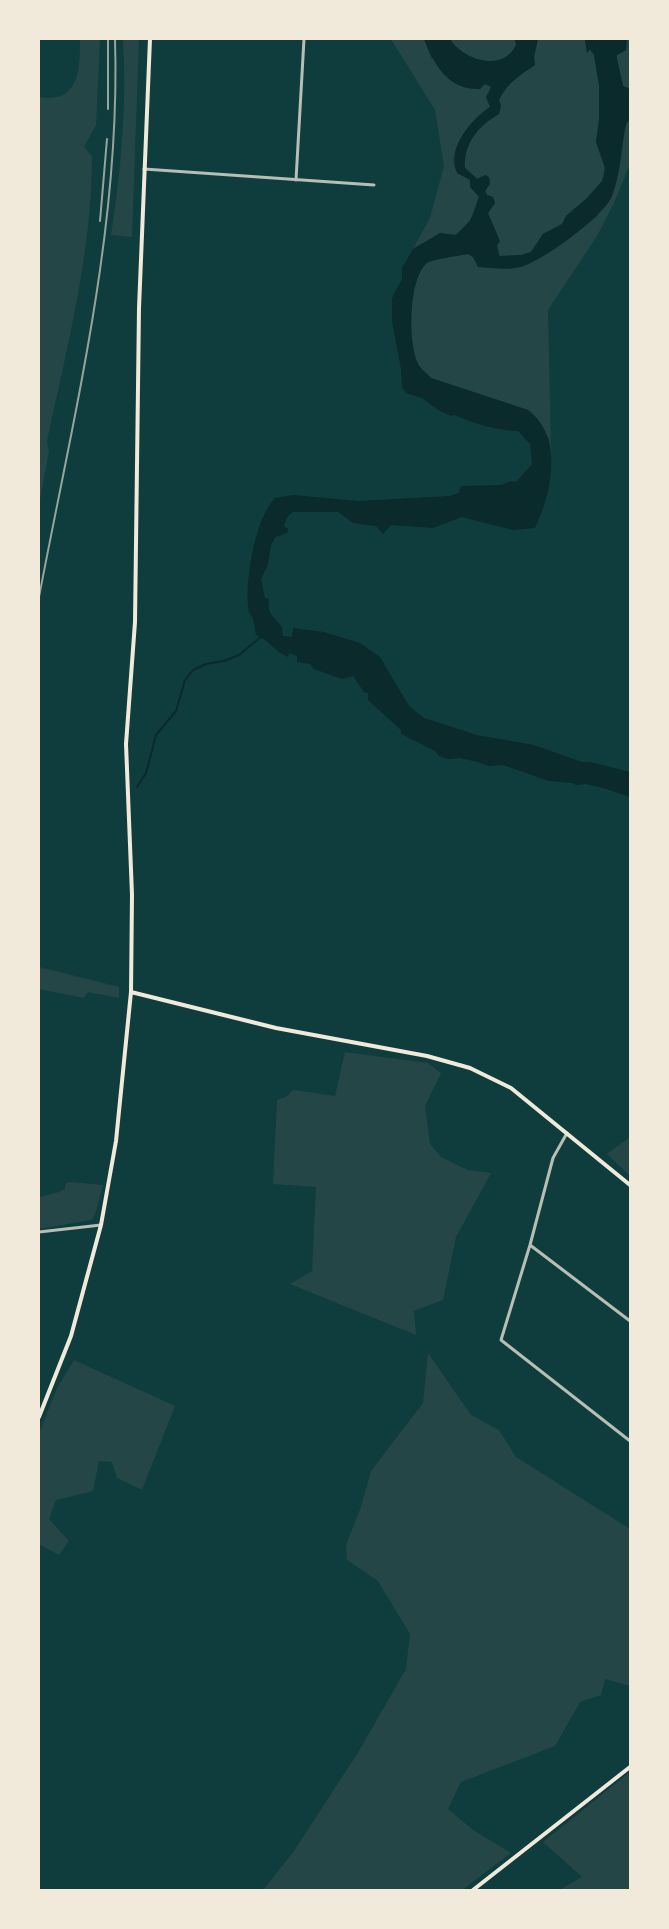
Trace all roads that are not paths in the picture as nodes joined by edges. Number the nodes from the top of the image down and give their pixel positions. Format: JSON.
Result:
{"nodes":[{"id":1,"x":150,"y":39,"type":"edge"},
{"id":2,"x":304,"y":39,"type":"edge"},
{"id":3,"x":144,"y":169,"type":"junction"},
{"id":4,"x":296,"y":180,"type":"junction"},
{"id":5,"x":374,"y":185,"type":"dead end"},
{"id":6,"x":131,"y":992,"type":"junction"},
{"id":7,"x":568,"y":1133,"type":"junction"},
{"id":8,"x":630,"y":1185,"type":"edge"},
{"id":9,"x":102,"y":1225,"type":"junction"},
{"id":10,"x":39,"y":1232,"type":"edge"},
{"id":11,"x":530,"y":1245,"type":"junction"},
{"id":12,"x":630,"y":1321,"type":"edge"},
{"id":13,"x":39,"y":1417,"type":"edge"},
{"id":14,"x":630,"y":1441,"type":"edge"},
{"id":15,"x":630,"y":1767,"type":"edge"},
{"id":16,"x":473,"y":1890,"type":"edge"}],
"edges":[{"from":1,"to":3,"type":"main road"},
{"from":2,"to":4,"type":"street"},
{"from":3,"to":4,"type":"street"},
{"from":3,"to":6,"type":"main road"},
{"from":4,"to":5,"type":"street"},
{"from":6,"to":7,"type":"main road"},
{"from":6,"to":9,"type":"main road"},
{"from":7,"to":8,"type":"main road"},
{"from":7,"to":11,"type":"street"},
{"from":9,"to":10,"type":"street"},
{"from":9,"to":13,"type":"main road"},
{"from":11,"to":12,"type":"street"},
{"from":11,"to":14,"type":"street"},
{"from":15,"to":16,"type":"main road"}]}
